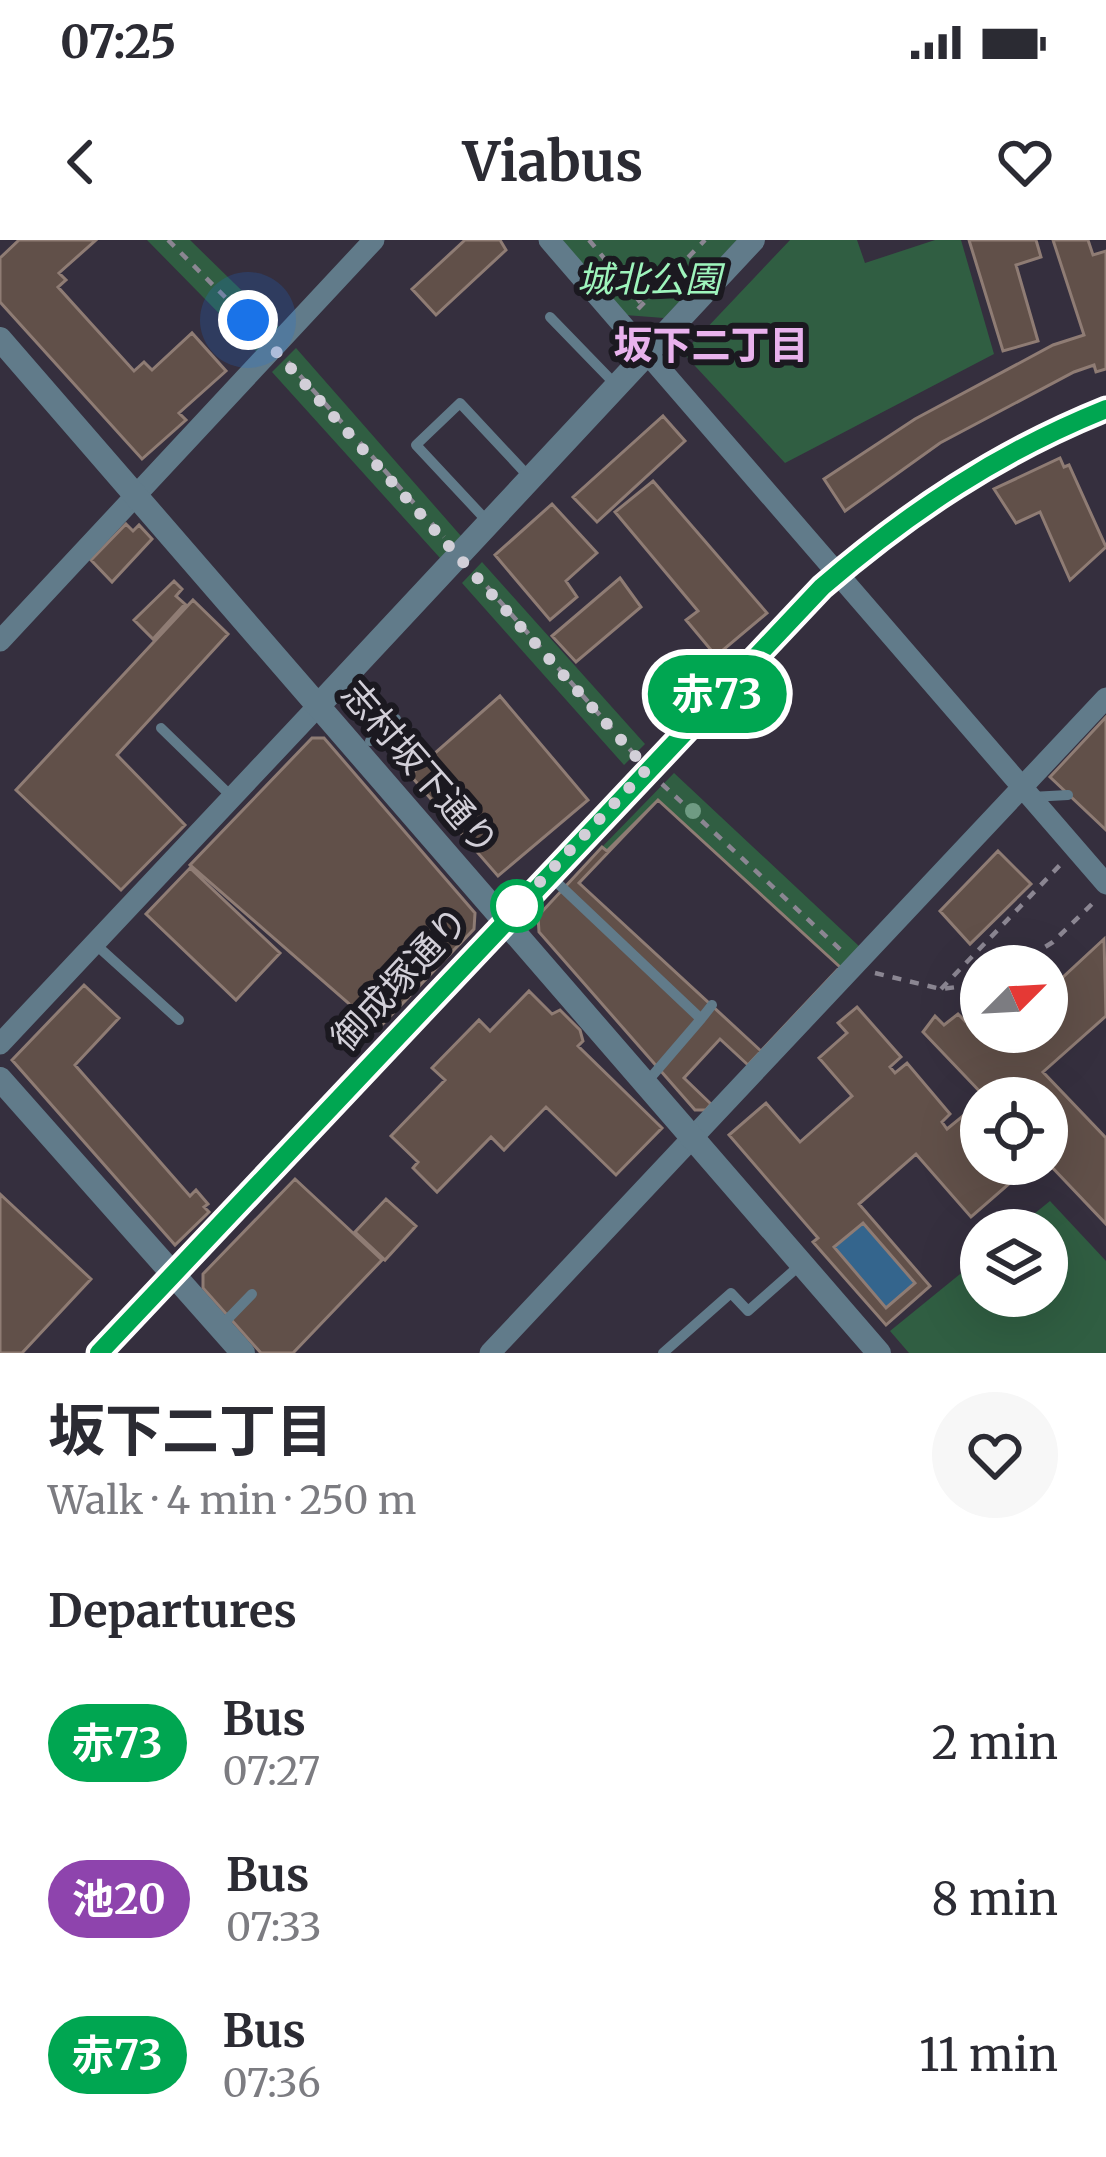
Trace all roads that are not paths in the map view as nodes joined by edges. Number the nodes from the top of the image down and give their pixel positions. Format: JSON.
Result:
{"nodes":[{"id":1,"x":374,"y":240,"type":"edge"},
{"id":2,"x":549,"y":240,"type":"edge"},
{"id":3,"x":753,"y":240,"type":"edge"},
{"id":4,"x":550,"y":317,"type":"dead end"},
{"id":5,"x":0,"y":339,"type":"edge"},
{"id":6,"x":648,"y":353,"type":"junction"},
{"id":7,"x":617,"y":386,"type":"junction"},
{"id":8,"x":1106,"y":409,"type":"edge"},
{"id":9,"x":531,"y":478,"type":"junction"},
{"id":10,"x":136,"y":496,"type":"junction"},
{"id":11,"x":489,"y":524,"type":"junction"},
{"id":12,"x":838,"y":573,"type":"junction"},
{"id":13,"x":5,"y":627,"type":"edge"},
{"id":14,"x":1106,"y":698,"type":"edge"},
{"id":15,"x":318,"y":706,"type":"junction"},
{"id":16,"x":396,"y":719,"type":"dead end"},
{"id":17,"x":161,"y":728,"type":"dead end"},
{"id":18,"x":370,"y":741,"type":"dead end"},
{"id":19,"x":1027,"y":792,"type":"junction"},
{"id":20,"x":1068,"y":795,"type":"dead end"},
{"id":21,"x":232,"y":797,"type":"junction"},
{"id":22,"x":548,"y":874,"type":"junction"},
{"id":23,"x":1106,"y":887,"type":"edge"},
{"id":24,"x":609,"y":910,"type":"dead end"},
{"id":25,"x":504,"y":920,"type":"junction"},
{"id":26,"x":598,"y":921,"type":"junction"},
{"id":27,"x":641,"y":940,"type":"dead end"},
{"id":28,"x":94,"y":943,"type":"junction"},
{"id":29,"x":631,"y":952,"type":"junction"},
{"id":30,"x":677,"y":973,"type":"dead end"},
{"id":31,"x":666,"y":985,"type":"junction"},
{"id":32,"x":712,"y":1005,"type":"dead end"},
{"id":33,"x":700,"y":1019,"type":"junction"},
{"id":34,"x":179,"y":1021,"type":"dead end"},
{"id":35,"x":0,"y":1044,"type":"edge"},
{"id":36,"x":0,"y":1079,"type":"edge"},
{"id":37,"x":646,"y":1083,"type":"junction"},
{"id":38,"x":694,"y":1138,"type":"junction"},
{"id":39,"x":802,"y":1264,"type":"junction"},
{"id":40,"x":173,"y":1274,"type":"junction"},
{"id":41,"x":252,"y":1294,"type":"dead end"},
{"id":42,"x":220,"y":1327,"type":"junction"},
{"id":43,"x":868,"y":1349,"type":"edge"},
{"id":44,"x":98,"y":1353,"type":"edge"},
{"id":45,"x":243,"y":1353,"type":"edge"},
{"id":46,"x":490,"y":1353,"type":"edge"},
{"id":47,"x":663,"y":1353,"type":"edge"}],
"edges":[{"from":1,"to":10,"type":"street"},
{"from":2,"to":6,"type":"street"},
{"from":3,"to":6,"type":"street"},
{"from":4,"to":7,"type":"lane"},
{"from":5,"to":10,"type":"street","name":"志村坂下通り"},
{"from":6,"to":7,"type":"street"},
{"from":6,"to":12,"type":"street"},
{"from":7,"to":9,"type":"street"},
{"from":8,"to":12,"type":"street","name":"御成塚通り"},
{"from":9,"to":11,"type":"street"},
{"from":9,"to":11,"type":"lane"},
{"from":10,"to":13,"type":"street"},
{"from":10,"to":15,"type":"street","name":"志村坂下通り"},
{"from":11,"to":15,"type":"street"},
{"from":12,"to":19,"type":"street"},
{"from":12,"to":22,"type":"street","name":"御成塚通り"},
{"from":14,"to":19,"type":"street"},
{"from":15,"to":21,"type":"street"},
{"from":15,"to":25,"type":"street","name":"志村坂下通り"},
{"from":16,"to":18,"type":"lane"},
{"from":17,"to":21,"type":"lane"},
{"from":19,"to":20,"type":"lane"},
{"from":19,"to":23,"type":"street"},
{"from":19,"to":38,"type":"street"},
{"from":21,"to":28,"type":"street"},
{"from":22,"to":25,"type":"street","name":"御成塚通り"},
{"from":22,"to":26,"type":"lane"},
{"from":24,"to":26,"type":"lane"},
{"from":25,"to":37,"type":"street","name":"志村坂下通り"},
{"from":25,"to":40,"type":"street","name":"御成塚通り"},
{"from":26,"to":29,"type":"lane"},
{"from":27,"to":29,"type":"lane"},
{"from":28,"to":34,"type":"lane"},
{"from":28,"to":35,"type":"street"},
{"from":29,"to":31,"type":"lane"},
{"from":30,"to":31,"type":"lane"},
{"from":31,"to":33,"type":"lane"},
{"from":32,"to":33,"type":"lane"},
{"from":33,"to":37,"type":"lane"},
{"from":36,"to":40,"type":"street"},
{"from":37,"to":38,"type":"street","name":"志村坂下通り"},
{"from":38,"to":39,"type":"street","name":"志村坂下通り"},
{"from":38,"to":46,"type":"street"},
{"from":39,"to":43,"type":"street","name":"志村坂下通り"},
{"from":39,"to":47,"type":"lane"},
{"from":40,"to":42,"type":"street"},
{"from":40,"to":44,"type":"street","name":"御成塚通り"},
{"from":41,"to":42,"type":"lane"},
{"from":42,"to":45,"type":"street"}]}
